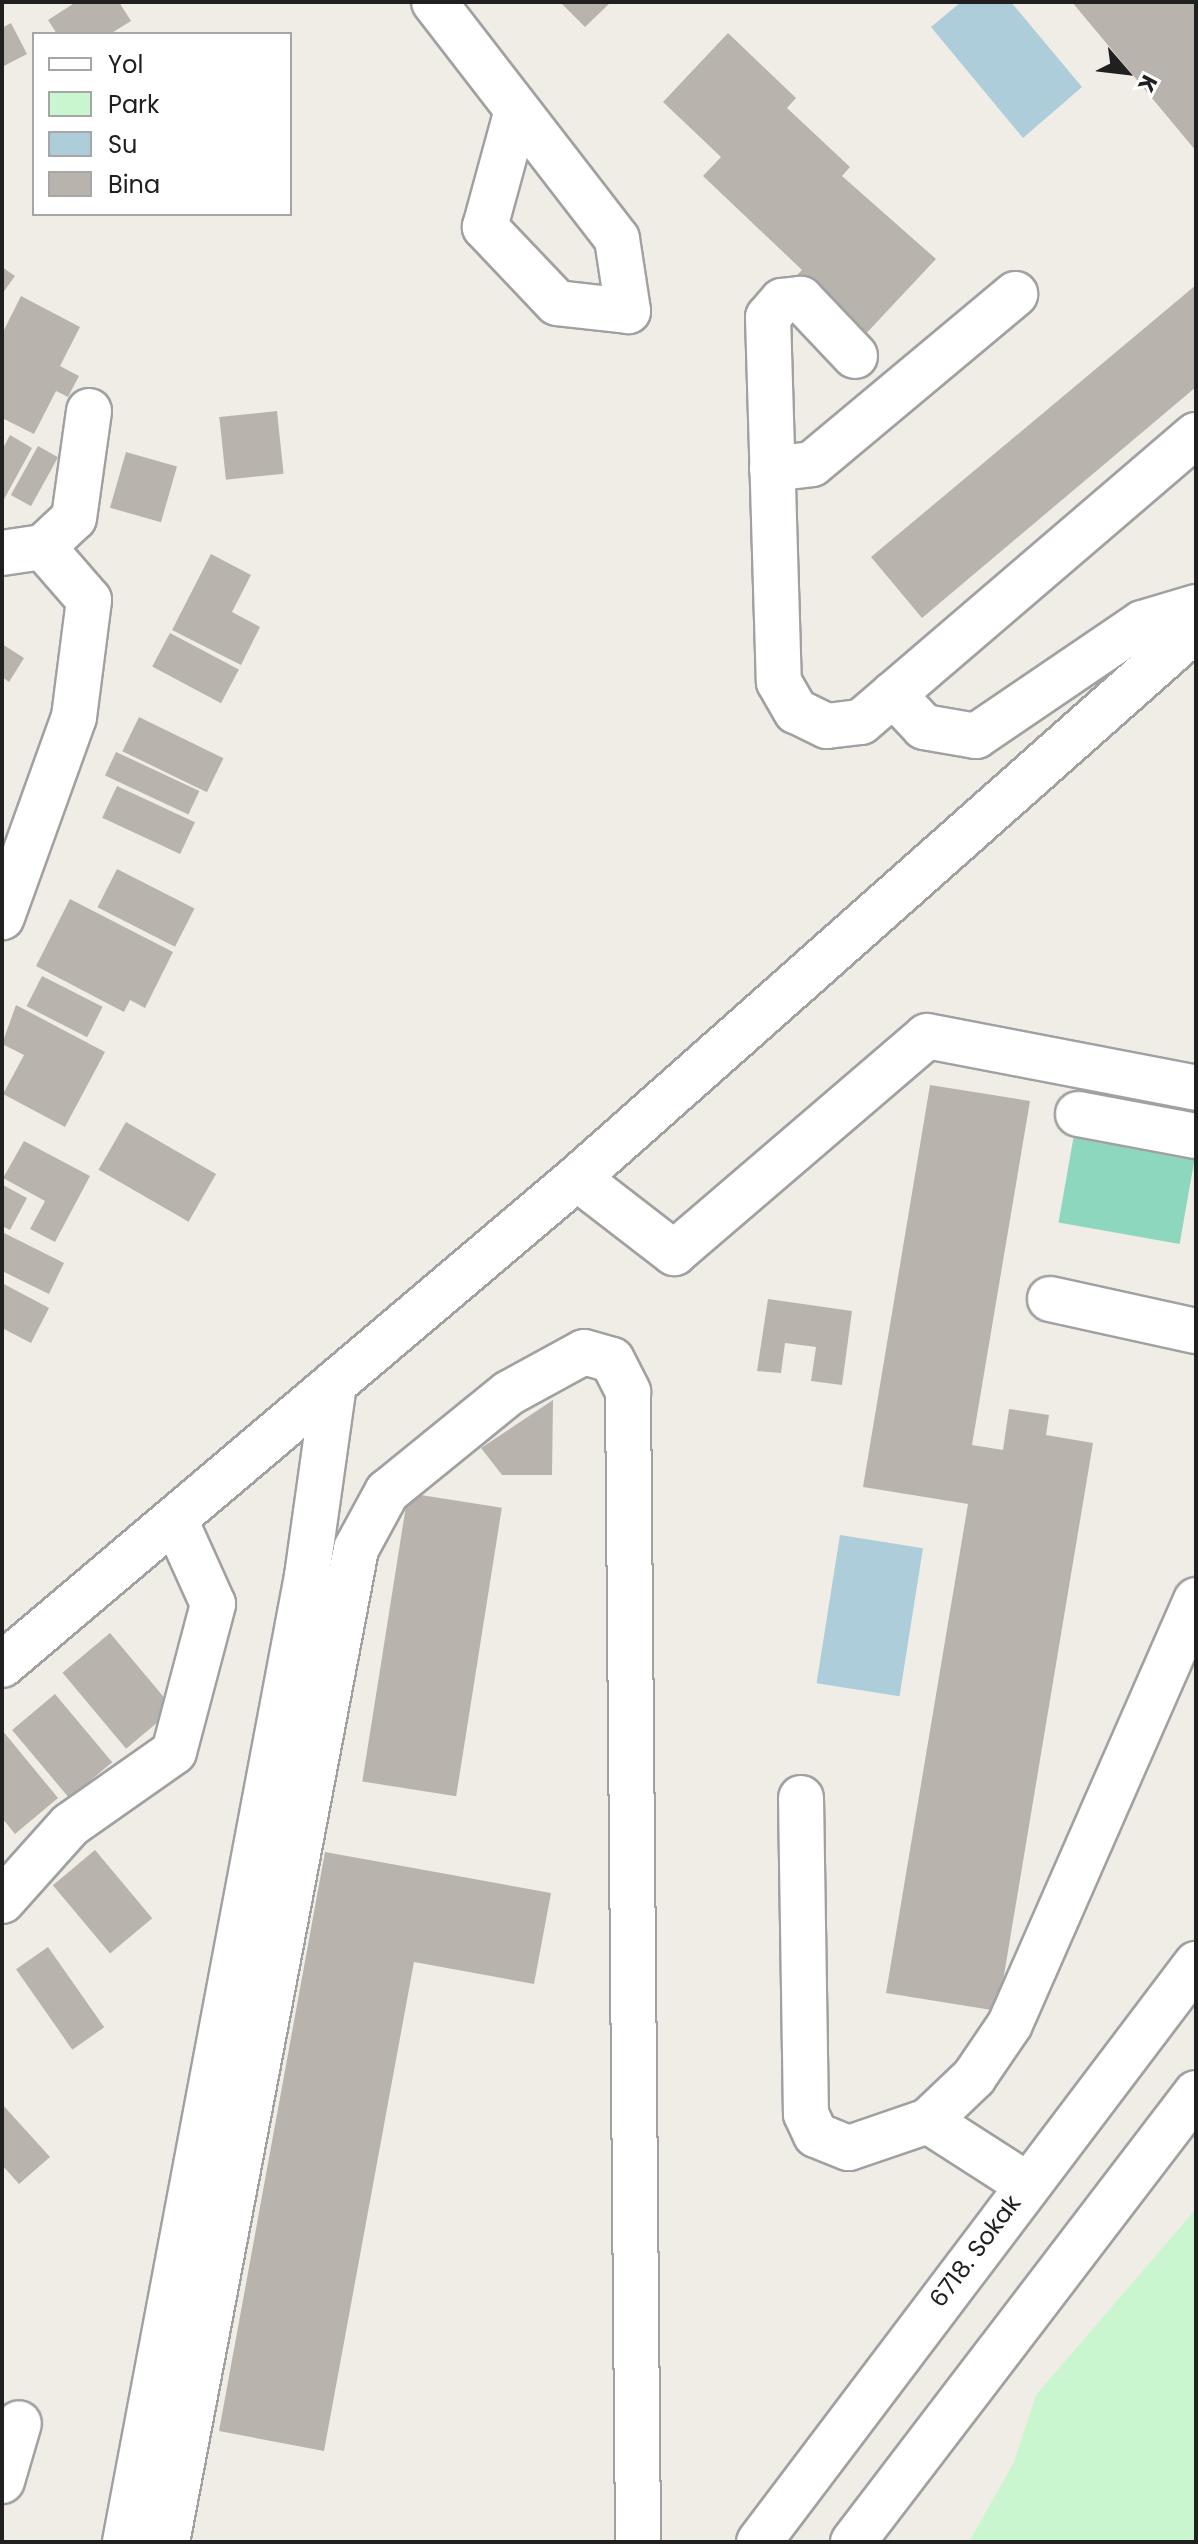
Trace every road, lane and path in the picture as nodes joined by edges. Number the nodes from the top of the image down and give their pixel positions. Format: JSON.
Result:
{"nodes":[{"id":1,"x":434,"y":2,"type":"edge"},
{"id":2,"x":516,"y":114,"type":"dead end"},
{"id":3,"x":1015,"y":294,"type":"dead end"},
{"id":4,"x":855,"y":356,"type":"dead end"},
{"id":5,"x":89,"y":411,"type":"dead end"},
{"id":6,"x":1196,"y":435,"type":"edge"},
{"id":7,"x":772,"y":469,"type":"junction"},
{"id":8,"x":22,"y":550,"type":"edge"},
{"id":9,"x":1196,"y":607,"type":"edge"},
{"id":10,"x":1196,"y":629,"type":"edge"},
{"id":11,"x":893,"y":694,"type":"junction"},
{"id":12,"x":2,"y":917,"type":"edge"},
{"id":13,"x":1196,"y":1088,"type":"edge"},
{"id":14,"x":1078,"y":1114,"type":"dead end"},
{"id":15,"x":1196,"y":1136,"type":"edge"},
{"id":16,"x":577,"y":1178,"type":"junction"},
{"id":17,"x":1050,"y":1299,"type":"dead end"},
{"id":18,"x":1196,"y":1331,"type":"edge"},
{"id":19,"x":334,"y":1384,"type":"junction"},
{"id":20,"x":175,"y":1520,"type":"junction"},
{"id":21,"x":1196,"y":1600,"type":"edge"},
{"id":22,"x":2,"y":1665,"type":"edge"},
{"id":23,"x":801,"y":1798,"type":"dead end"},
{"id":24,"x":2,"y":1901,"type":"edge"},
{"id":25,"x":1196,"y":1964,"type":"edge"},
{"id":26,"x":1196,"y":2093,"type":"edge"},
{"id":27,"x":928,"y":2121,"type":"junction"},
{"id":28,"x":1196,"y":2135,"type":"edge"},
{"id":29,"x":1026,"y":2184,"type":"junction"},
{"id":30,"x":1121,"y":2191,"type":"junction"},
{"id":31,"x":19,"y":2423,"type":"dead end"},
{"id":32,"x":2,"y":2481,"type":"edge"},
{"id":33,"x":636,"y":2540,"type":"edge"},
{"id":34,"x":125,"y":2542,"type":"edge"},
{"id":35,"x":167,"y":2542,"type":"edge"},
{"id":36,"x":759,"y":2542,"type":"edge"},
{"id":37,"x":853,"y":2542,"type":"edge"}],
"edges":[{"from":1,"to":2,"type":"street"},
{"from":3,"to":7,"type":"street"},
{"from":4,"to":7,"type":"street"},
{"from":5,"to":8,"type":"street"},
{"from":6,"to":11,"type":"street"},
{"from":7,"to":11,"type":"street"},
{"from":8,"to":12,"type":"street"},
{"from":9,"to":11,"type":"street"},
{"from":10,"to":16,"type":"street"},
{"from":13,"to":16,"type":"street"},
{"from":14,"to":15,"type":"street"},
{"from":16,"to":19,"type":"street"},
{"from":17,"to":18,"type":"street"},
{"from":19,"to":20,"type":"street"},
{"from":19,"to":34,"type":"street"},
{"from":20,"to":22,"type":"street"},
{"from":20,"to":24,"type":"street"},
{"from":21,"to":27,"type":"street"},
{"from":23,"to":27,"type":"street"},
{"from":25,"to":29,"type":"street","name":"6718. Sokak"},
{"from":26,"to":30,"type":"street"},
{"from":27,"to":29,"type":"street"},
{"from":28,"to":30,"type":"street"},
{"from":29,"to":36,"type":"street","name":"6718. Sokak"},
{"from":30,"to":37,"type":"street"},
{"from":31,"to":32,"type":"street"},
{"from":33,"to":35,"type":"street"}]}
